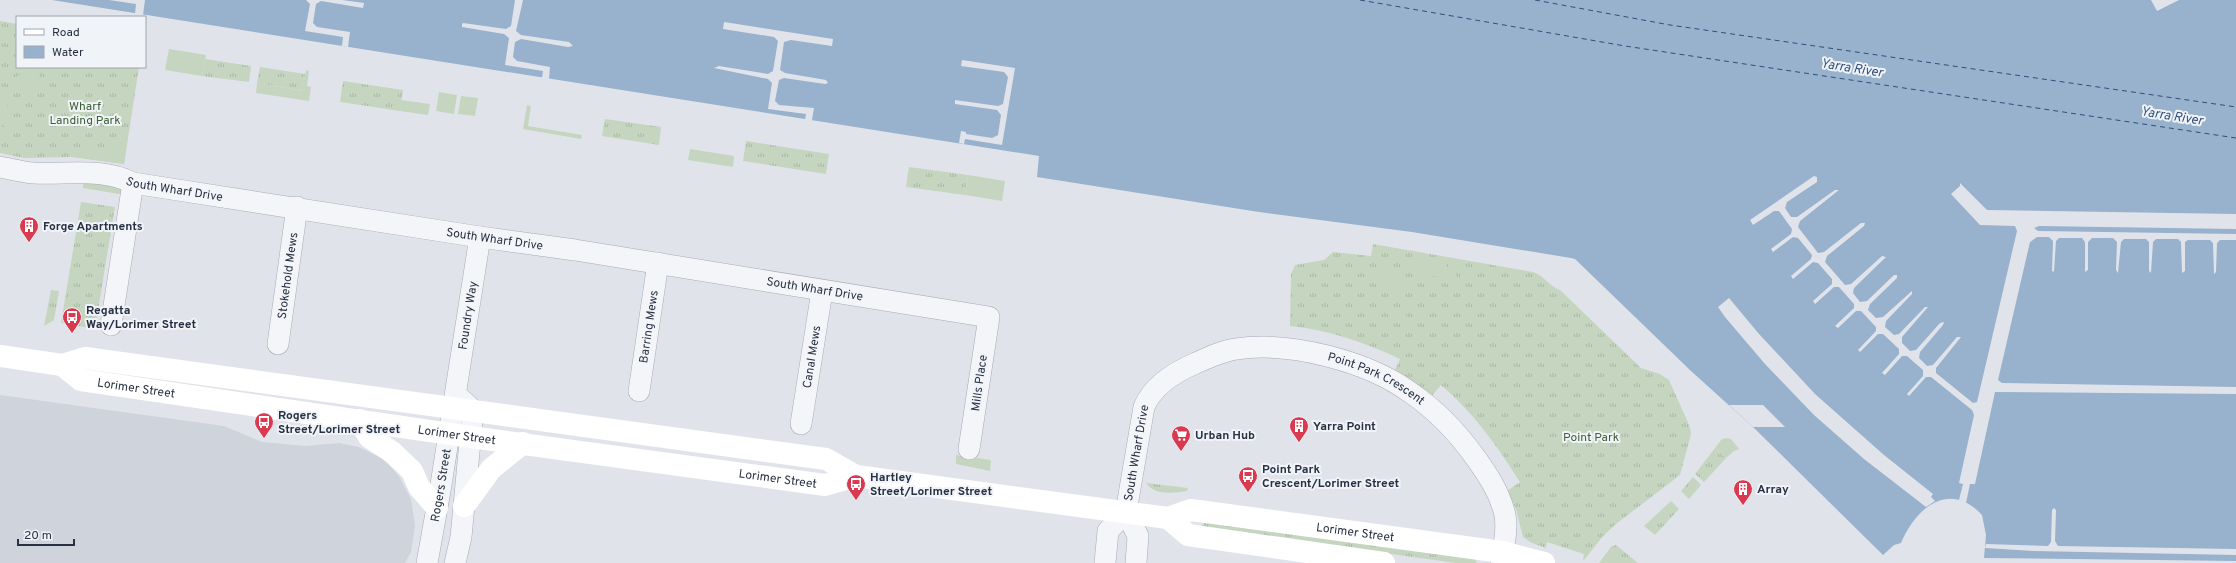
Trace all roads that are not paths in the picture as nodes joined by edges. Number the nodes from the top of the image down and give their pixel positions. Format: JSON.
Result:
{"nodes":[{"id":1,"x":0,"y":167,"type":"edge"},
{"id":2,"x":133,"y":183,"type":"junction"},
{"id":3,"x":297,"y":207,"type":"junction"},
{"id":4,"x":480,"y":237,"type":"junction"},
{"id":5,"x":658,"y":263,"type":"junction"},
{"id":6,"x":822,"y":291,"type":"junction"},
{"id":7,"x":989,"y":317,"type":"joint"},
{"id":8,"x":110,"y":325,"type":"dead end"},
{"id":9,"x":278,"y":344,"type":"dead end"},
{"id":10,"x":0,"y":356,"type":"edge"},
{"id":11,"x":62,"y":365,"type":"junction"},
{"id":12,"x":639,"y":391,"type":"dead end"},
{"id":13,"x":1151,"y":394,"type":"joint"},
{"id":14,"x":460,"y":404,"type":"junction"},
{"id":15,"x":359,"y":420,"type":"junction"},
{"id":16,"x":801,"y":424,"type":"dead end"},
{"id":17,"x":448,"y":433,"type":"junction"},
{"id":18,"x":470,"y":437,"type":"junction"},
{"id":19,"x":523,"y":443,"type":"junction"},
{"id":20,"x":969,"y":450,"type":"dead end"},
{"id":21,"x":856,"y":476,"type":"junction"},
{"id":22,"x":464,"y":506,"type":"junction"},
{"id":23,"x":437,"y":508,"type":"junction"},
{"id":24,"x":1126,"y":512,"type":"junction"},
{"id":25,"x":1168,"y":518,"type":"junction"},
{"id":26,"x":1501,"y":558,"type":"edge"},
{"id":27,"x":427,"y":563,"type":"edge"},
{"id":28,"x":455,"y":563,"type":"edge"},
{"id":29,"x":1104,"y":563,"type":"edge"},
{"id":30,"x":1136,"y":563,"type":"edge"},
{"id":31,"x":1384,"y":563,"type":"edge"},
{"id":32,"x":1544,"y":563,"type":"edge"}],
"edges":[{"from":1,"to":2,"type":"street","name":"South Wharf Drive"},
{"from":2,"to":3,"type":"street","name":"South Wharf Drive"},
{"from":2,"to":8,"type":"street"},
{"from":3,"to":4,"type":"street","name":"South Wharf Drive"},
{"from":3,"to":9,"type":"street","name":"Stokehold Mews"},
{"from":4,"to":5,"type":"street","name":"South Wharf Drive"},
{"from":4,"to":14,"type":"street","name":"Foundry Way"},
{"from":5,"to":6,"type":"street","name":"South Wharf Drive"},
{"from":5,"to":12,"type":"street","name":"Barring Mews"},
{"from":6,"to":7,"type":"street","name":"South Wharf Drive"},
{"from":6,"to":16,"type":"street","name":"Canal Mews"},
{"from":7,"to":20,"type":"street","name":"Mills Place"},
{"from":10,"to":11,"type":"main road","name":"Lorimer Street"},
{"from":11,"to":14,"type":"main road","name":"Lorimer Street"},
{"from":11,"to":15,"type":"main road","name":"Lorimer Street"},
{"from":13,"to":24,"type":"street","name":"South Wharf Drive"},
{"from":13,"to":26,"type":"street","name":"Point Park Crescent"},
{"from":14,"to":17,"type":"street","name":"Rogers Street"},
{"from":14,"to":18,"type":"street","name":"Rogers Street"},
{"from":14,"to":21,"type":"main road","name":"Lorimer Street"},
{"from":15,"to":17,"type":"main road","name":"Lorimer Street"},
{"from":15,"to":23,"type":"main road"},
{"from":17,"to":18,"type":"main road","name":"Lorimer Street"},
{"from":17,"to":23,"type":"street","name":"Rogers Street"},
{"from":18,"to":19,"type":"main road","name":"Lorimer Street"},
{"from":18,"to":22,"type":"street","name":"Rogers Street"},
{"from":19,"to":21,"type":"main road","name":"Lorimer Street"},
{"from":19,"to":22,"type":"main road"},
{"from":21,"to":24,"type":"main road","name":"Lorimer Street"},
{"from":22,"to":28,"type":"street","name":"Rogers Street"},
{"from":23,"to":27,"type":"street","name":"Rogers Street"},
{"from":24,"to":25,"type":"main road","name":"Lorimer Street"},
{"from":24,"to":29,"type":"street"},
{"from":24,"to":30,"type":"street"},
{"from":25,"to":26,"type":"main road","name":"Lorimer Street"},
{"from":25,"to":31,"type":"main road"},
{"from":26,"to":32,"type":"main road","name":"Lorimer Street"}]}
